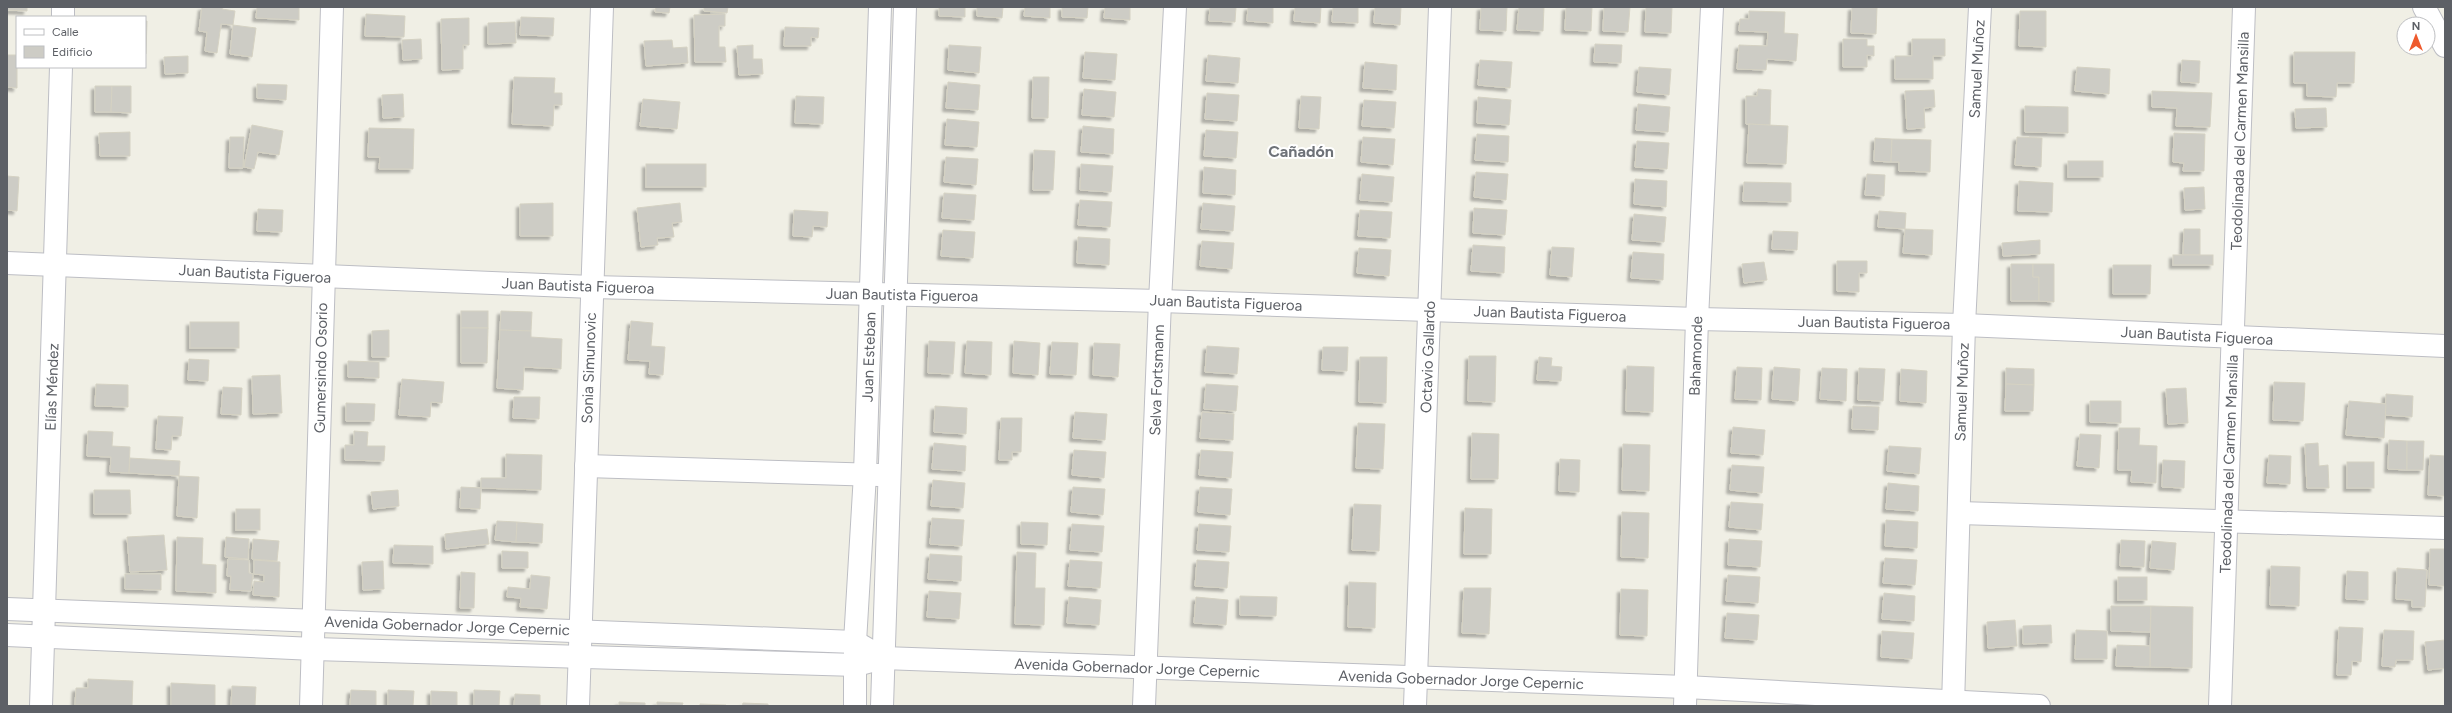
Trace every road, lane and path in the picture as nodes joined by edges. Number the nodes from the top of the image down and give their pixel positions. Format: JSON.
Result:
{"nodes":[{"id":1,"x":332,"y":7,"type":"edge"},
{"id":2,"x":602,"y":7,"type":"edge"},
{"id":3,"x":880,"y":7,"type":"edge"},
{"id":4,"x":905,"y":7,"type":"edge"},
{"id":5,"x":1175,"y":7,"type":"edge"},
{"id":6,"x":1440,"y":7,"type":"edge"},
{"id":7,"x":1712,"y":7,"type":"edge"},
{"id":8,"x":1980,"y":7,"type":"edge"},
{"id":9,"x":2244,"y":7,"type":"edge"},
{"id":10,"x":2424,"y":7,"type":"edge"},
{"id":11,"x":2445,"y":46,"type":"edge"},
{"id":12,"x":61,"y":68,"type":"edge"},
{"id":13,"x":7,"y":263,"type":"edge"},
{"id":14,"x":55,"y":265,"type":"junction"},
{"id":15,"x":323,"y":277,"type":"junction"},
{"id":16,"x":592,"y":287,"type":"junction"},
{"id":17,"x":871,"y":294,"type":"junction"},
{"id":18,"x":895,"y":295,"type":"junction"},
{"id":19,"x":1160,"y":301,"type":"junction"},
{"id":20,"x":1429,"y":310,"type":"junction"},
{"id":21,"x":1698,"y":319,"type":"junction"},
{"id":22,"x":1964,"y":325,"type":"junction"},
{"id":23,"x":2234,"y":338,"type":"junction"},
{"id":24,"x":2445,"y":346,"type":"edge"},
{"id":25,"x":586,"y":466,"type":"junction"},
{"id":26,"x":865,"y":474,"type":"junction"},
{"id":27,"x":890,"y":475,"type":"junction"},
{"id":28,"x":1959,"y":513,"type":"junction"},
{"id":29,"x":2227,"y":521,"type":"junction"},
{"id":30,"x":2445,"y":528,"type":"edge"},
{"id":31,"x":7,"y":609,"type":"edge"},
{"id":32,"x":45,"y":611,"type":"junction"},
{"id":33,"x":315,"y":621,"type":"junction"},
{"id":34,"x":581,"y":631,"type":"junction"},
{"id":35,"x":7,"y":635,"type":"edge"},
{"id":36,"x":44,"y":637,"type":"junction"},
{"id":37,"x":855,"y":642,"type":"junction"},
{"id":38,"x":314,"y":649,"type":"junction"},
{"id":39,"x":580,"y":656,"type":"junction"},
{"id":40,"x":884,"y":658,"type":"junction"},
{"id":41,"x":857,"y":665,"type":"junction"},
{"id":42,"x":1145,"y":669,"type":"junction"},
{"id":43,"x":1415,"y":678,"type":"junction"},
{"id":44,"x":1686,"y":697,"type":"edge"},
{"id":45,"x":1953,"y":704,"type":"edge"},
{"id":46,"x":41,"y":706,"type":"edge"},
{"id":47,"x":312,"y":706,"type":"edge"},
{"id":48,"x":578,"y":706,"type":"edge"},
{"id":49,"x":855,"y":706,"type":"edge"},
{"id":50,"x":882,"y":706,"type":"edge"},
{"id":51,"x":1144,"y":706,"type":"edge"},
{"id":52,"x":1415,"y":706,"type":"edge"},
{"id":53,"x":2039,"y":706,"type":"edge"},
{"id":54,"x":2220,"y":706,"type":"edge"}],
"edges":[{"from":1,"to":15,"type":"street","name":"Gumersindo Osorio"},
{"from":2,"to":16,"type":"street","name":"Sonia Simunovic"},
{"from":3,"to":17,"type":"street","name":"Juan Esteban"},
{"from":4,"to":18,"type":"street","name":"Juan Esteban"},
{"from":5,"to":19,"type":"street","name":"Selva Fortsmann"},
{"from":6,"to":20,"type":"street","name":"Octavio Gallardo"},
{"from":7,"to":21,"type":"street","name":"Bahamonde"},
{"from":8,"to":22,"type":"street","name":"Samuel Muñoz"},
{"from":9,"to":23,"type":"street","name":"Teodolinada del Carmen Mansilla"},
{"from":10,"to":11,"type":"street"},
{"from":12,"to":14,"type":"street","name":"Elías Méndez"},
{"from":13,"to":14,"type":"street","name":"Juan Bautista Figueroa"},
{"from":14,"to":15,"type":"street","name":"Juan Bautista Figueroa"},
{"from":14,"to":32,"type":"street","name":"Elías Méndez"},
{"from":15,"to":16,"type":"street","name":"Juan Bautista Figueroa"},
{"from":15,"to":33,"type":"street","name":"Gumersindo Osorio"},
{"from":16,"to":17,"type":"street","name":"Juan Bautista Figueroa"},
{"from":16,"to":25,"type":"street","name":"Sonia Simunovic"},
{"from":17,"to":18,"type":"street","name":"Juan Bautista Figueroa"},
{"from":17,"to":26,"type":"street","name":"Juan Esteban"},
{"from":18,"to":19,"type":"street","name":"Juan Bautista Figueroa"},
{"from":18,"to":27,"type":"street","name":"Juan Esteban"},
{"from":19,"to":20,"type":"street","name":"Juan Bautista Figueroa"},
{"from":19,"to":42,"type":"street","name":"Selva Fortsmann"},
{"from":20,"to":21,"type":"street","name":"Juan Bautista Figueroa"},
{"from":20,"to":43,"type":"street","name":"Octavio Gallardo"},
{"from":21,"to":22,"type":"street","name":"Juan Bautista Figueroa"},
{"from":21,"to":44,"type":"street","name":"Bahamonde"},
{"from":22,"to":23,"type":"street","name":"Juan Bautista Figueroa"},
{"from":22,"to":28,"type":"street","name":"Samuel Muñoz"},
{"from":23,"to":24,"type":"street","name":"Juan Bautista Figueroa"},
{"from":23,"to":29,"type":"street","name":"Teodolinada del Carmen Mansilla"},
{"from":25,"to":26,"type":"street"},
{"from":25,"to":34,"type":"street","name":"Sonia Simunovic"},
{"from":26,"to":27,"type":"street"},
{"from":26,"to":37,"type":"street","name":"Juan Esteban"},
{"from":27,"to":40,"type":"street","name":"Juan Esteban"},
{"from":28,"to":29,"type":"street"},
{"from":28,"to":45,"type":"street","name":"Samuel Muñoz"},
{"from":29,"to":30,"type":"street"},
{"from":29,"to":54,"type":"street","name":"Teodolinada del Carmen Mansilla"},
{"from":31,"to":32,"type":"street","name":"Avenida Gobernador Jorge Cepernic"},
{"from":32,"to":33,"type":"street","name":"Avenida Gobernador Jorge Cepernic"},
{"from":32,"to":36,"type":"street","name":"Elías Méndez"},
{"from":33,"to":34,"type":"street","name":"Avenida Gobernador Jorge Cepernic"},
{"from":33,"to":38,"type":"street","name":"Gumersindo Osorio"},
{"from":34,"to":37,"type":"street","name":"Avenida Gobernador Jorge Cepernic"},
{"from":34,"to":39,"type":"street","name":"Sonia Simunovic"},
{"from":35,"to":36,"type":"street","name":"Avenida Gobernador Jorge Cepernic"},
{"from":36,"to":38,"type":"street","name":"Avenida Gobernador Jorge Cepernic"},
{"from":36,"to":46,"type":"street","name":"Elías Méndez"},
{"from":37,"to":40,"type":"street","name":"Avenida Gobernador Jorge Cepernic"},
{"from":37,"to":41,"type":"street","name":"Juan Esteban"},
{"from":38,"to":39,"type":"street","name":"Avenida Gobernador Jorge Cepernic"},
{"from":38,"to":47,"type":"street","name":"Gumersindo Osorio"},
{"from":39,"to":41,"type":"street","name":"Avenida Gobernador Jorge Cepernic"},
{"from":39,"to":48,"type":"street","name":"Sonia Simunovic"},
{"from":40,"to":41,"type":"street","name":"Avenida Gobernador Jorge Cepernic"},
{"from":40,"to":42,"type":"street","name":"Avenida Gobernador Jorge Cepernic"},
{"from":40,"to":50,"type":"street","name":"Juan Esteban"},
{"from":41,"to":49,"type":"street","name":"Juan Esteban"},
{"from":42,"to":43,"type":"street","name":"Avenida Gobernador Jorge Cepernic"},
{"from":42,"to":51,"type":"street","name":"Selva Fortsmann"},
{"from":43,"to":44,"type":"street","name":"Avenida Gobernador Jorge Cepernic"},
{"from":43,"to":52,"type":"street","name":"Octavio Gallardo"},
{"from":44,"to":45,"type":"street","name":"Avenida Gobernador Jorge Cepernic"},
{"from":45,"to":53,"type":"street","name":"Avenida Gobernador Jorge Cepernic"}]}
